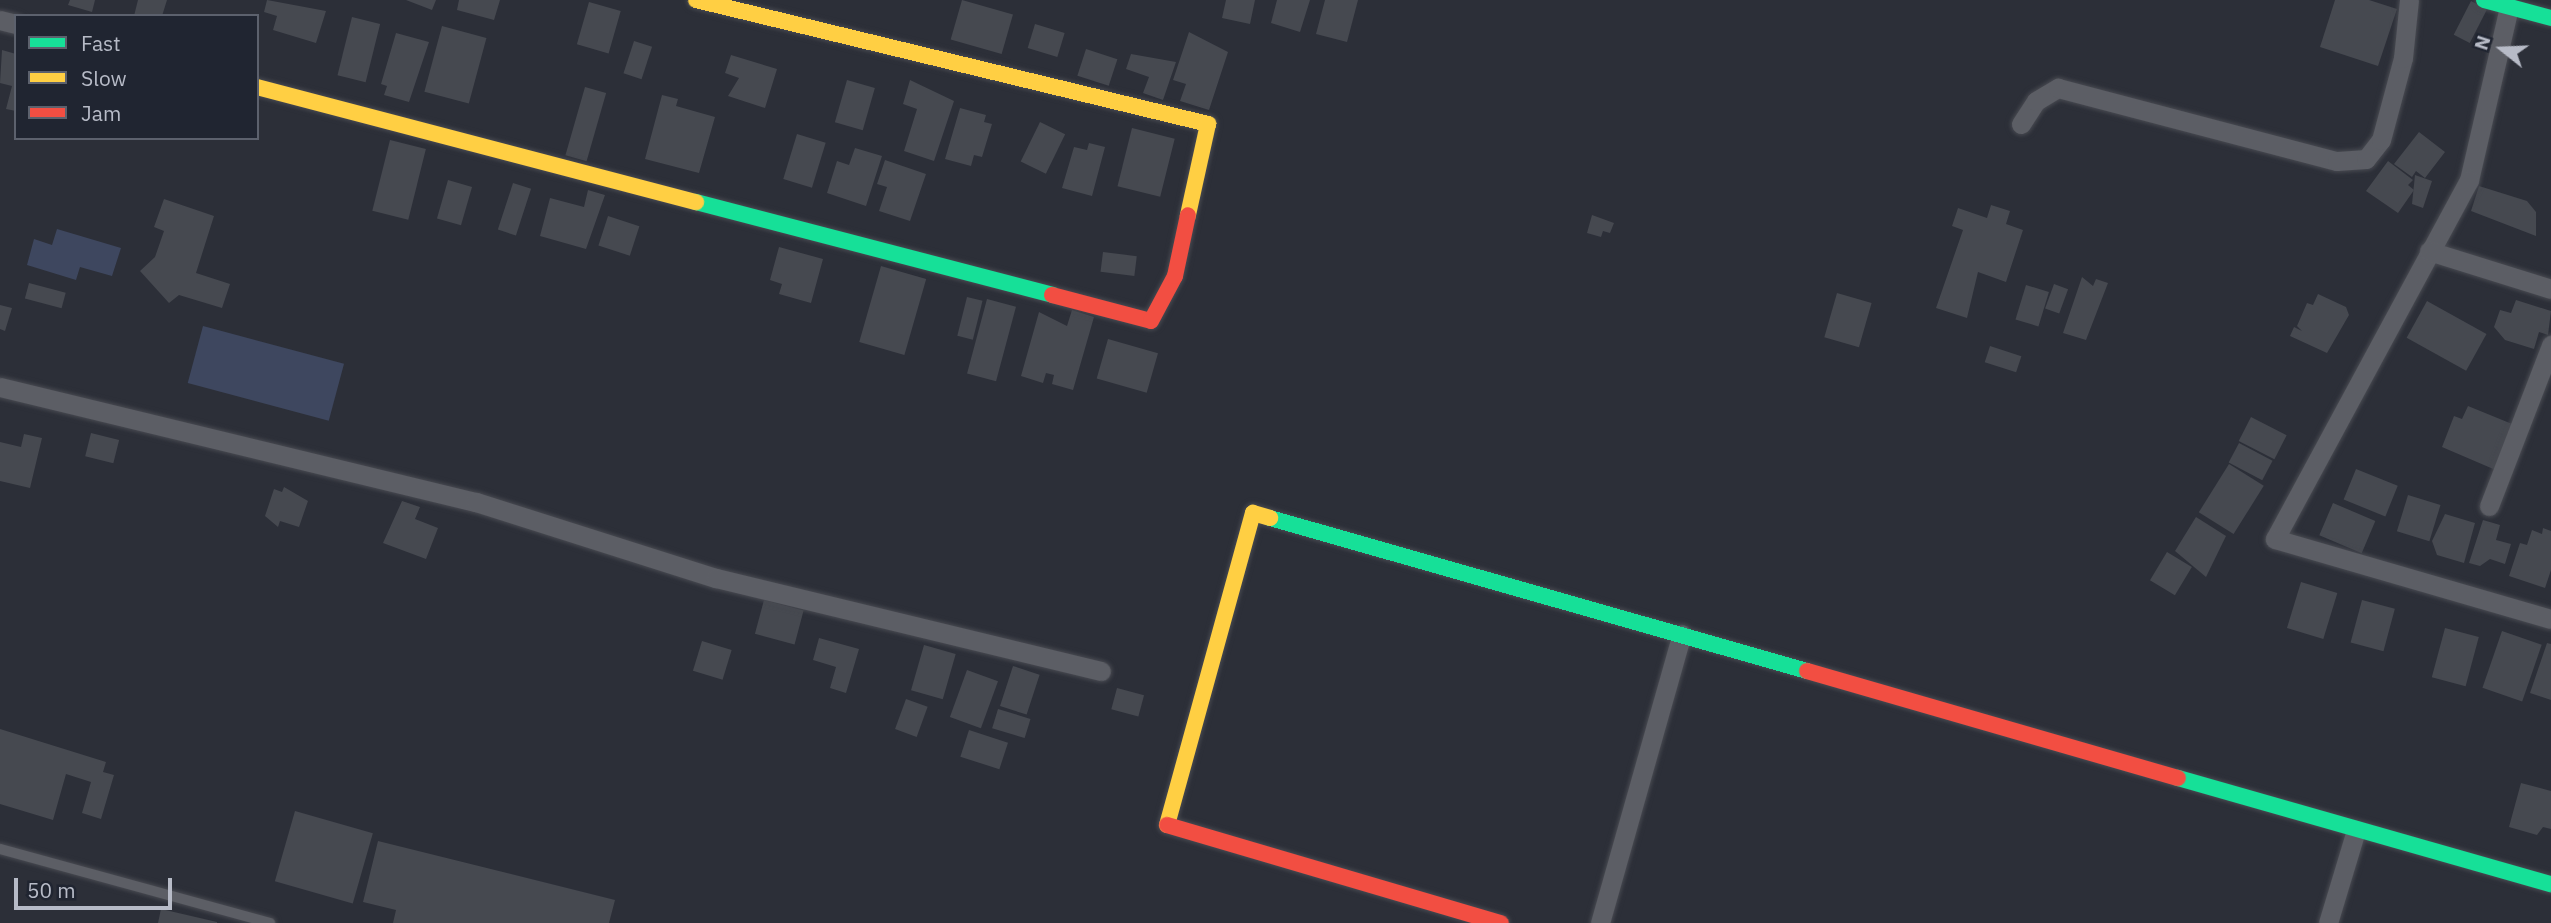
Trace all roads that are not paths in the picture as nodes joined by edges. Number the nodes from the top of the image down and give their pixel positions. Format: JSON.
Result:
{"nodes":[{"id":1,"x":696,"y":0,"type":"edge"},
{"id":2,"x":2409,"y":0,"type":"edge"},
{"id":3,"x":2484,"y":0,"type":"edge"},
{"id":4,"x":2509,"y":7,"type":"junction"},
{"id":5,"x":2551,"y":18,"type":"edge"},
{"id":6,"x":259,"y":88,"type":"edge"},
{"id":7,"x":2021,"y":124,"type":"dead end"},
{"id":8,"x":2429,"y":251,"type":"junction"},
{"id":9,"x":2551,"y":289,"type":"edge"},
{"id":10,"x":2551,"y":345,"type":"edge"},
{"id":11,"x":0,"y":387,"type":"edge"},
{"id":12,"x":2488,"y":506,"type":"dead end"},
{"id":13,"x":2551,"y":620,"type":"edge"},
{"id":14,"x":1682,"y":634,"type":"junction"},
{"id":15,"x":1101,"y":671,"type":"dead end"},
{"id":16,"x":2356,"y":830,"type":"junction"},
{"id":17,"x":0,"y":849,"type":"edge"},
{"id":18,"x":2551,"y":884,"type":"edge"},
{"id":19,"x":270,"y":923,"type":"edge"},
{"id":20,"x":1501,"y":923,"type":"edge"},
{"id":21,"x":1600,"y":923,"type":"edge"},
{"id":22,"x":2328,"y":923,"type":"edge"}],
"edges":[{"from":1,"to":6,"type":"street"},
{"from":2,"to":7,"type":"street"},
{"from":3,"to":4,"type":"street"},
{"from":4,"to":5,"type":"street"},
{"from":4,"to":8,"type":"street"},
{"from":8,"to":9,"type":"street"},
{"from":8,"to":13,"type":"street"},
{"from":10,"to":12,"type":"street"},
{"from":11,"to":15,"type":"street"},
{"from":14,"to":16,"type":"street"},
{"from":14,"to":20,"type":"street"},
{"from":14,"to":21,"type":"street"},
{"from":16,"to":18,"type":"street"},
{"from":16,"to":22,"type":"street"},
{"from":17,"to":19,"type":"lane"}]}
